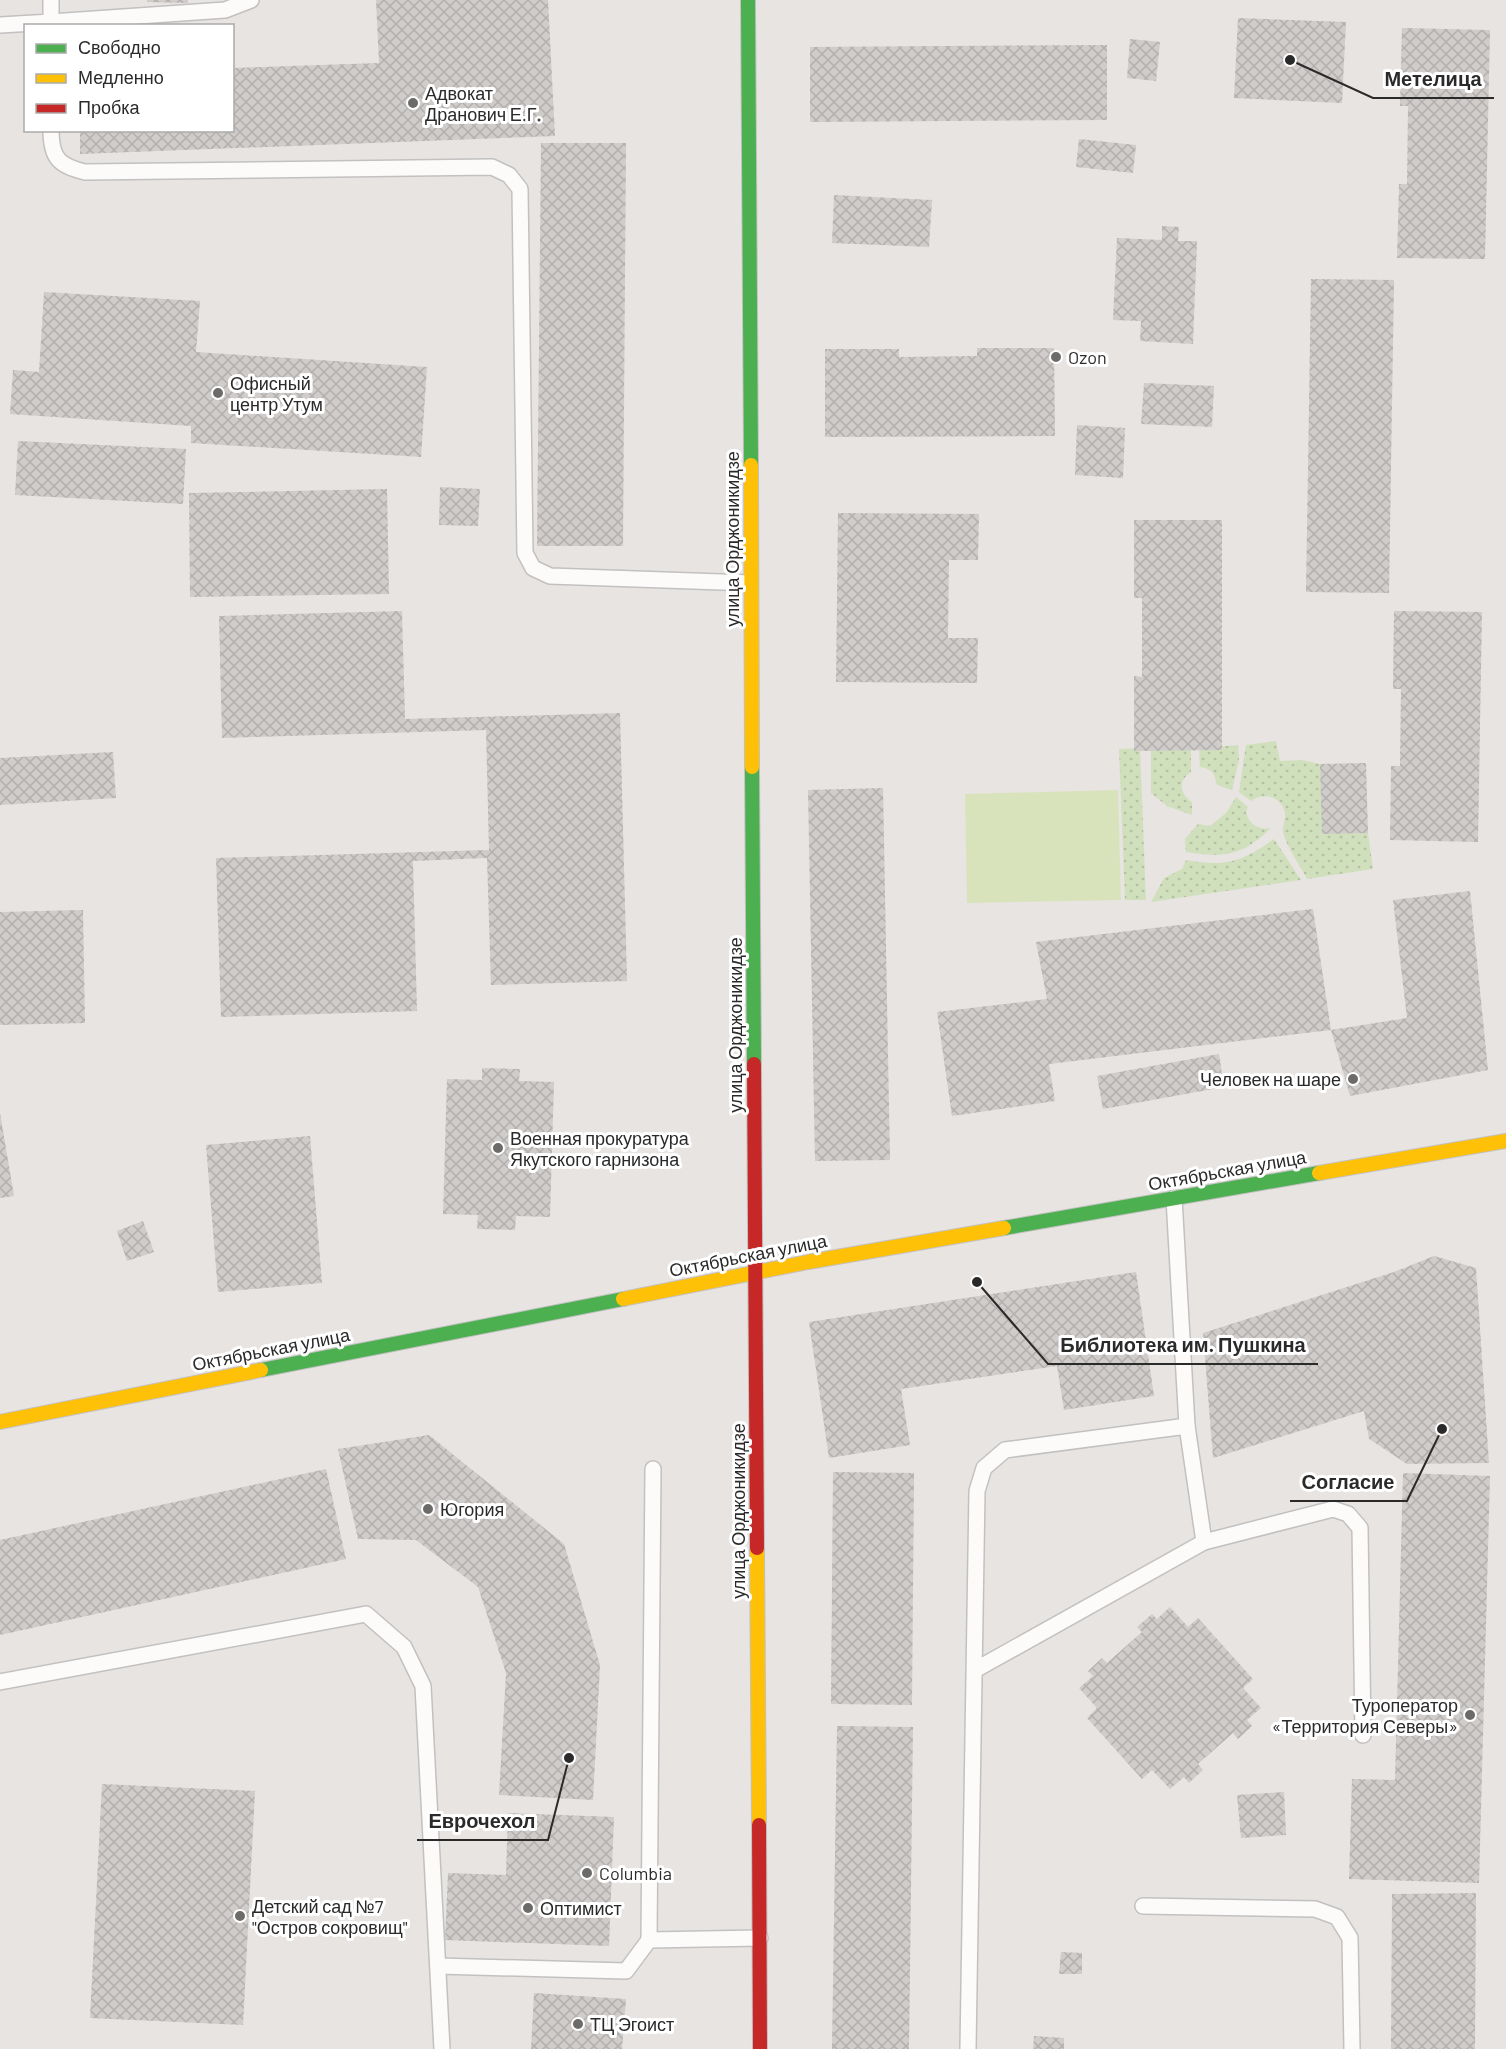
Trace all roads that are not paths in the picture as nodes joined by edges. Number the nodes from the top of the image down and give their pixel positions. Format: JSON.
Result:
{"nodes":[{"id":1,"x":51,"y":0,"type":"edge"},
{"id":2,"x":251,"y":0,"type":"edge"},
{"id":3,"x":748,"y":0,"type":"edge"},
{"id":4,"x":51,"y":24,"type":"edge"},
{"id":5,"x":0,"y":25,"type":"edge"},
{"id":6,"x":24,"y":25,"type":"edge"},
{"id":7,"x":51,"y":132,"type":"edge"},
{"id":8,"x":750,"y":583,"type":"junction"},
{"id":9,"x":1506,"y":1141,"type":"edge"},
{"id":10,"x":1174,"y":1198,"type":"junction"},
{"id":11,"x":755,"y":1274,"type":"junction"},
{"id":12,"x":0,"y":1422,"type":"edge"},
{"id":13,"x":1187,"y":1426,"type":"junction"},
{"id":14,"x":653,"y":1469,"type":"dead end"},
{"id":15,"x":1204,"y":1542,"type":"junction"},
{"id":16,"x":975,"y":1670,"type":"junction"},
{"id":17,"x":0,"y":1682,"type":"edge"},
{"id":18,"x":1363,"y":1735,"type":"dead end"},
{"id":19,"x":1143,"y":1906,"type":"dead end"},
{"id":20,"x":760,"y":1938,"type":"junction"},
{"id":21,"x":649,"y":1940,"type":"junction"},
{"id":22,"x":438,"y":1966,"type":"junction"},
{"id":23,"x":442,"y":2049,"type":"edge"},
{"id":24,"x":760,"y":2049,"type":"edge"},
{"id":25,"x":968,"y":2049,"type":"edge"},
{"id":26,"x":1352,"y":2049,"type":"edge"}],
"edges":[{"from":1,"to":4,"type":"lane"},
{"from":2,"to":4,"type":"lane"},
{"from":3,"to":8,"type":"street","name":"улица Орджоникидзе"},
{"from":5,"to":6,"type":"lane"},
{"from":7,"to":8,"type":"lane"},
{"from":8,"to":11,"type":"street","name":"улица Орджоникидзе"},
{"from":9,"to":10,"type":"street","name":"Октябрьская улица"},
{"from":10,"to":11,"type":"street","name":"Октябрьская улица"},
{"from":10,"to":13,"type":"lane"},
{"from":11,"to":12,"type":"street","name":"Октябрьская улица"},
{"from":11,"to":20,"type":"street","name":"улица Орджоникидзе"},
{"from":13,"to":15,"type":"lane"},
{"from":13,"to":16,"type":"lane"},
{"from":14,"to":21,"type":"lane"},
{"from":15,"to":16,"type":"lane"},
{"from":15,"to":18,"type":"lane"},
{"from":16,"to":25,"type":"lane"},
{"from":17,"to":22,"type":"lane"},
{"from":19,"to":26,"type":"lane"},
{"from":20,"to":21,"type":"lane"},
{"from":20,"to":24,"type":"street","name":"улица Орджоникидзе"},
{"from":21,"to":22,"type":"lane"},
{"from":22,"to":23,"type":"lane"}]}
